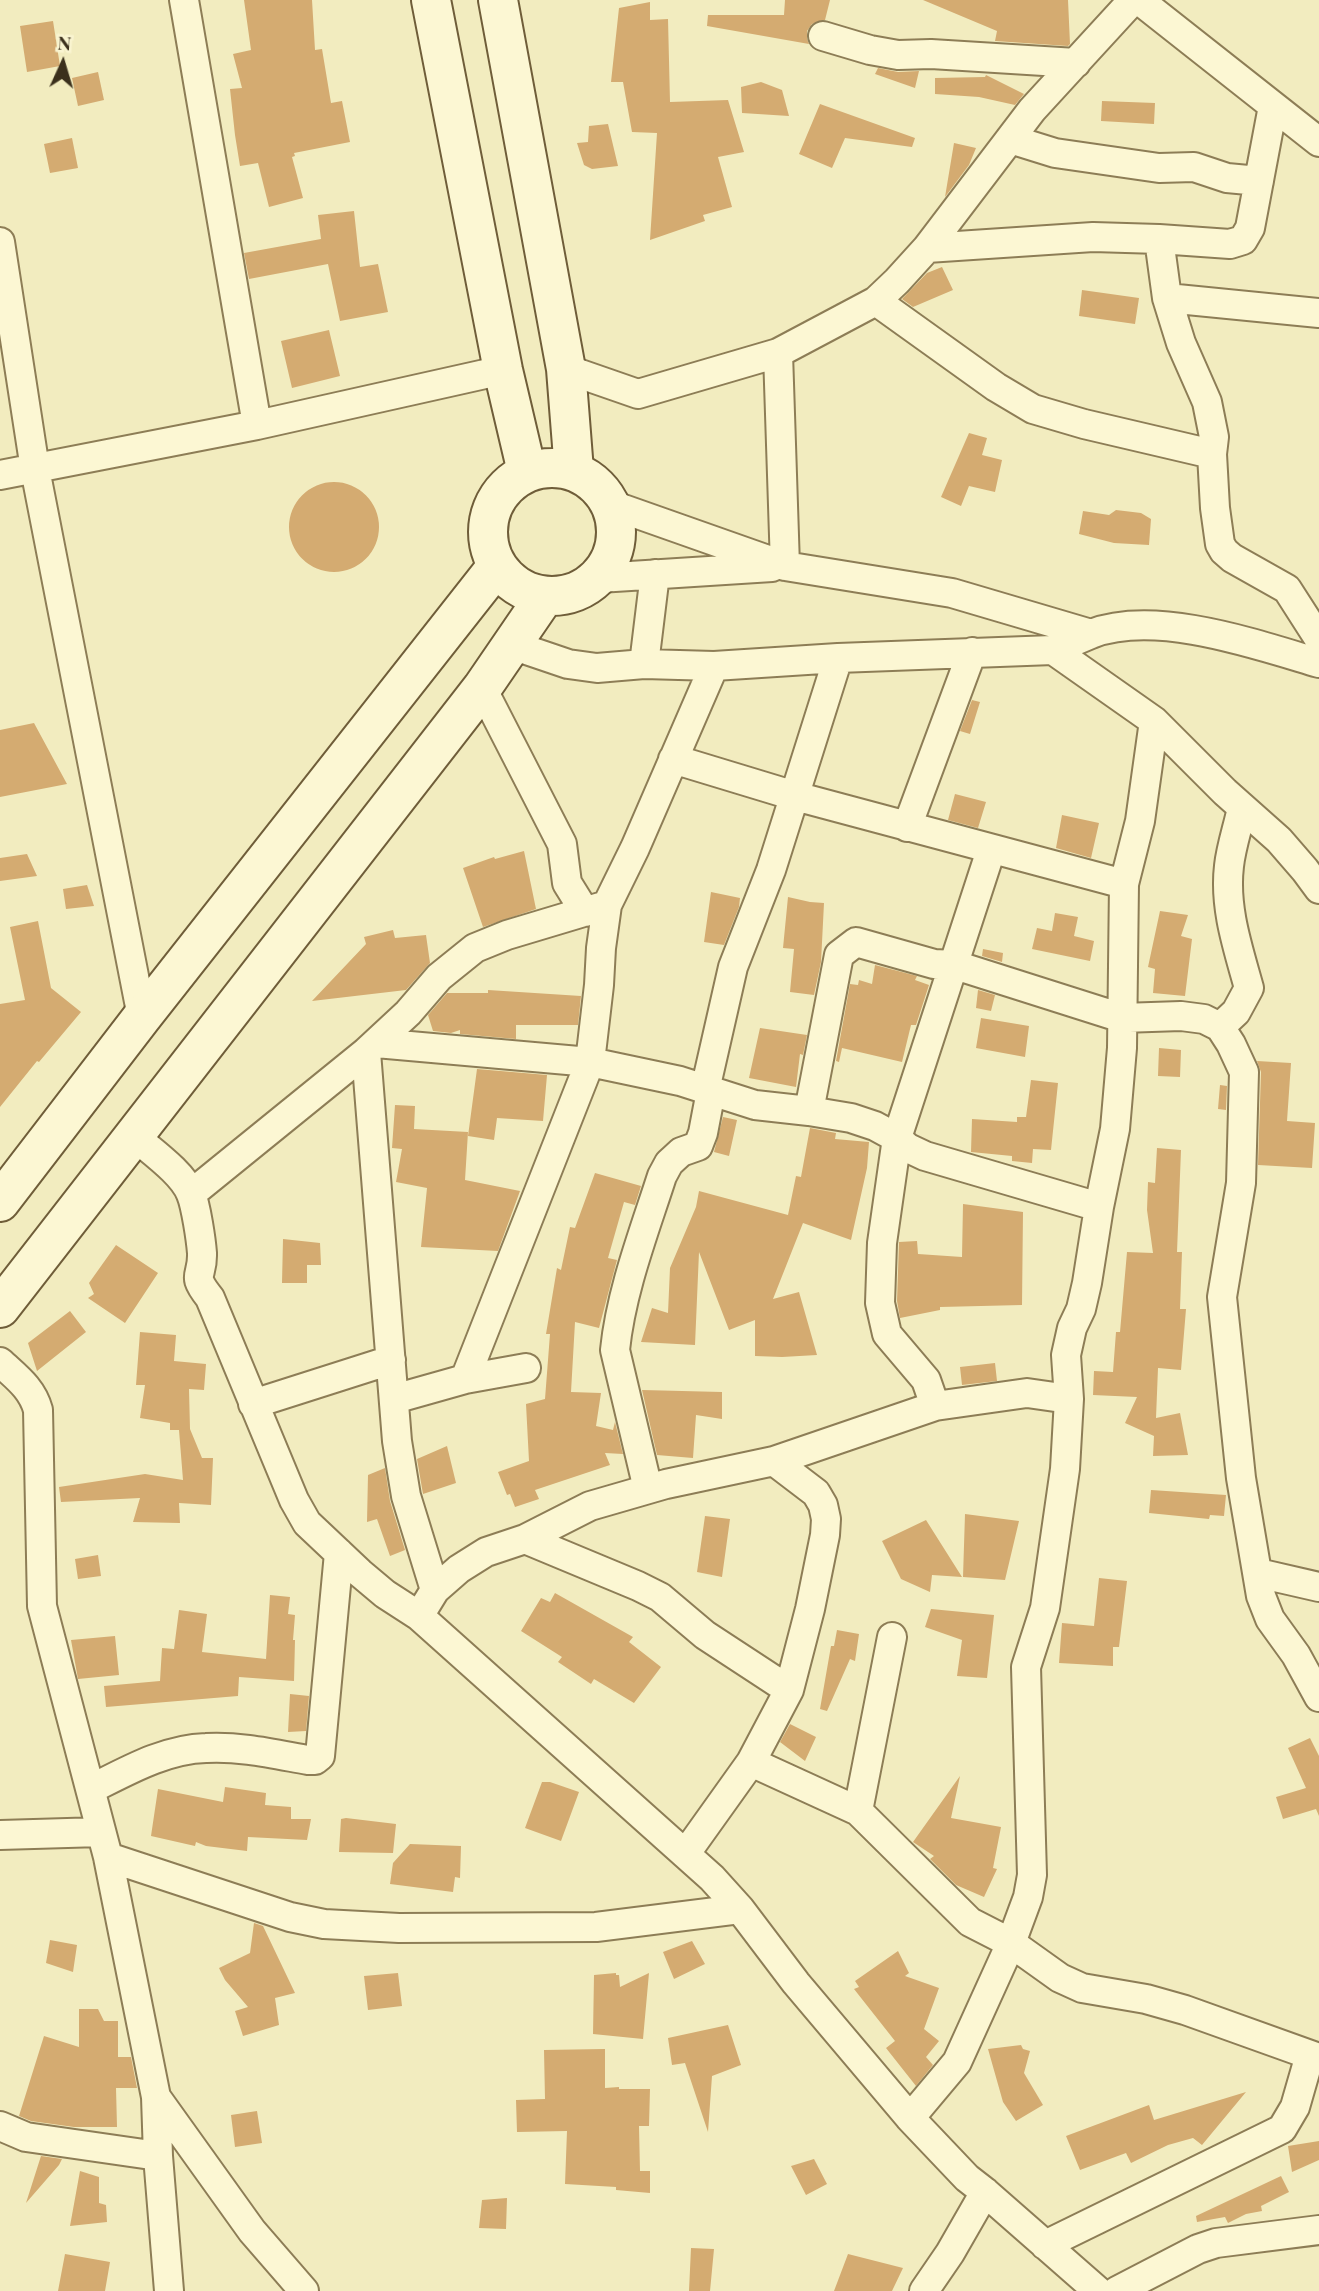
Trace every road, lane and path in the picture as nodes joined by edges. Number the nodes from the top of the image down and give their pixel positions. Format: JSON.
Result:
{"nodes":[{"id":1,"x":184,"y":0,"type":"edge"},
{"id":2,"x":431,"y":0,"type":"edge"},
{"id":3,"x":498,"y":0,"type":"edge"},
{"id":4,"x":1133,"y":0,"type":"edge"},
{"id":5,"x":1139,"y":0,"type":"edge"},
{"id":6,"x":823,"y":36,"type":"dead end"},
{"id":7,"x":1076,"y":63,"type":"junction"},
{"id":8,"x":1273,"y":106,"type":"junction"},
{"id":9,"x":1318,"y":135,"type":"edge"},
{"id":10,"x":1010,"y":139,"type":"junction"},
{"id":11,"x":1259,"y":181,"type":"junction"},
{"id":12,"x":1159,"y":239,"type":"junction"},
{"id":13,"x":0,"y":242,"type":"edge"},
{"id":14,"x":927,"y":248,"type":"junction"},
{"id":15,"x":1167,"y":298,"type":"junction"},
{"id":16,"x":876,"y":301,"type":"junction"},
{"id":17,"x":1319,"y":313,"type":"edge"},
{"id":18,"x":778,"y":353,"type":"junction"},
{"id":19,"x":566,"y":369,"type":"junction"},
{"id":20,"x":503,"y":370,"type":"junction"},
{"id":21,"x":257,"y":425,"type":"junction"},
{"id":22,"x":1212,"y":454,"type":"junction"},
{"id":23,"x":35,"y":469,"type":"junction"},
{"id":24,"x":573,"y":471,"type":"junction"},
{"id":25,"x":527,"y":472,"type":"junction"},
{"id":26,"x":0,"y":475,"type":"edge"},
{"id":27,"x":612,"y":505,"type":"junction"},
{"id":28,"x":497,"y":566,"type":"junction"},
{"id":29,"x":785,"y":566,"type":"junction"},
{"id":30,"x":655,"y":574,"type":"junction"},
{"id":31,"x":598,"y":578,"type":"junction"},
{"id":32,"x":545,"y":596,"type":"junction"},
{"id":33,"x":1091,"y":634,"type":"junction"},
{"id":34,"x":1319,"y":639,"type":"edge"},
{"id":35,"x":512,"y":645,"type":"junction"},
{"id":36,"x":1053,"y":650,"type":"junction"},
{"id":37,"x":972,"y":652,"type":"junction"},
{"id":38,"x":838,"y":658,"type":"junction"},
{"id":39,"x":1319,"y":663,"type":"edge"},
{"id":40,"x":645,"y":664,"type":"junction"},
{"id":41,"x":714,"y":666,"type":"junction"},
{"id":42,"x":482,"y":688,"type":"junction"},
{"id":43,"x":1154,"y":721,"type":"junction"},
{"id":44,"x":673,"y":759,"type":"junction"},
{"id":45,"x":795,"y":796,"type":"junction"},
{"id":46,"x":1242,"y":808,"type":"junction"},
{"id":47,"x":907,"y":827,"type":"junction"},
{"id":48,"x":991,"y":850,"type":"junction"},
{"id":49,"x":1314,"y":875,"type":"edge"},
{"id":50,"x":1124,"y":884,"type":"junction"},
{"id":51,"x":596,"y":909,"type":"junction"},
{"id":52,"x":955,"y":965,"type":"junction"},
{"id":53,"x":142,"y":1017,"type":"junction"},
{"id":54,"x":1122,"y":1018,"type":"junction"},
{"id":55,"x":1220,"y":1027,"type":"junction"},
{"id":56,"x":371,"y":1047,"type":"junction"},
{"id":57,"x":590,"y":1062,"type":"junction"},
{"id":58,"x":708,"y":1090,"type":"junction"},
{"id":59,"x":809,"y":1111,"type":"junction"},
{"id":60,"x":134,"y":1136,"type":"junction"},
{"id":61,"x":897,"y":1138,"type":"junction"},
{"id":62,"x":191,"y":1195,"type":"junction"},
{"id":63,"x":0,"y":1202,"type":"edge"},
{"id":64,"x":1099,"y":1207,"type":"junction"},
{"id":65,"x":0,"y":1308,"type":"edge"},
{"id":66,"x":391,"y":1360,"type":"junction"},
{"id":67,"x":0,"y":1362,"type":"edge"},
{"id":68,"x":526,"y":1368,"type":"dead end"},
{"id":69,"x":466,"y":1379,"type":"junction"},
{"id":70,"x":394,"y":1399,"type":"junction"},
{"id":71,"x":1069,"y":1399,"type":"junction"},
{"id":72,"x":253,"y":1404,"type":"junction"},
{"id":73,"x":935,"y":1406,"type":"junction"},
{"id":74,"x":774,"y":1461,"type":"junction"},
{"id":75,"x":648,"y":1489,"type":"junction"},
{"id":76,"x":525,"y":1539,"type":"junction"},
{"id":77,"x":339,"y":1553,"type":"junction"},
{"id":78,"x":1258,"y":1573,"type":"junction"},
{"id":79,"x":1319,"y":1587,"type":"edge"},
{"id":80,"x":435,"y":1590,"type":"junction"},
{"id":81,"x":419,"y":1616,"type":"junction"},
{"id":82,"x":892,"y":1637,"type":"dead end"},
{"id":83,"x":789,"y":1690,"type":"junction"},
{"id":84,"x":1319,"y":1696,"type":"edge"},
{"id":85,"x":751,"y":1762,"type":"junction"},
{"id":86,"x":90,"y":1789,"type":"junction"},
{"id":87,"x":858,"y":1811,"type":"junction"},
{"id":88,"x":0,"y":1836,"type":"edge"},
{"id":89,"x":104,"y":1845,"type":"junction"},
{"id":90,"x":686,"y":1853,"type":"junction"},
{"id":91,"x":740,"y":1909,"type":"junction"},
{"id":92,"x":1011,"y":1943,"type":"junction"},
{"id":93,"x":1314,"y":2056,"type":"edge"},
{"id":94,"x":156,"y":2097,"type":"junction"},
{"id":95,"x":910,"y":2118,"type":"junction"},
{"id":96,"x":0,"y":2126,"type":"edge"},
{"id":97,"x":158,"y":2156,"type":"junction"},
{"id":98,"x":985,"y":2192,"type":"junction"},
{"id":99,"x":1319,"y":2230,"type":"edge"},
{"id":100,"x":1045,"y":2245,"type":"junction"},
{"id":101,"x":169,"y":2291,"type":"edge"},
{"id":102,"x":304,"y":2291,"type":"edge"},
{"id":103,"x":924,"y":2291,"type":"edge"},
{"id":104,"x":1098,"y":2291,"type":"edge"},
{"id":105,"x":1117,"y":2291,"type":"edge"}],
"edges":[{"from":1,"to":21,"type":"street"},
{"from":2,"to":20,"type":"main road"},
{"from":3,"to":19,"type":"main road"},
{"from":4,"to":7,"type":"street"},
{"from":5,"to":8,"type":"street"},
{"from":6,"to":7,"type":"street"},
{"from":7,"to":10,"type":"street"},
{"from":8,"to":9,"type":"street"},
{"from":8,"to":11,"type":"street"},
{"from":10,"to":11,"type":"street"},
{"from":10,"to":14,"type":"street"},
{"from":11,"to":12,"type":"street"},
{"from":12,"to":14,"type":"street"},
{"from":12,"to":15,"type":"street"},
{"from":13,"to":23,"type":"street"},
{"from":14,"to":16,"type":"street"},
{"from":15,"to":17,"type":"street"},
{"from":15,"to":22,"type":"street"},
{"from":16,"to":18,"type":"street"},
{"from":16,"to":22,"type":"street"},
{"from":18,"to":19,"type":"street"},
{"from":18,"to":29,"type":"street"},
{"from":19,"to":24,"type":"main road"},
{"from":20,"to":21,"type":"street"},
{"from":20,"to":25,"type":"main road"},
{"from":21,"to":23,"type":"street"},
{"from":22,"to":34,"type":"street"},
{"from":23,"to":26,"type":"street"},
{"from":23,"to":53,"type":"street"},
{"from":24,"to":25,"type":"main road"},
{"from":24,"to":27,"type":"main road"},
{"from":25,"to":28,"type":"main road"},
{"from":27,"to":29,"type":"street"},
{"from":27,"to":31,"type":"main road"},
{"from":28,"to":32,"type":"main road"},
{"from":28,"to":53,"type":"main road"},
{"from":29,"to":30,"type":"street"},
{"from":29,"to":33,"type":"street"},
{"from":30,"to":31,"type":"street"},
{"from":30,"to":40,"type":"street"},
{"from":31,"to":32,"type":"main road"},
{"from":32,"to":35,"type":"main road"},
{"from":33,"to":36,"type":"street"},
{"from":33,"to":39,"type":"street"},
{"from":35,"to":40,"type":"street"},
{"from":35,"to":42,"type":"main road"},
{"from":36,"to":37,"type":"street"},
{"from":36,"to":43,"type":"street"},
{"from":37,"to":38,"type":"street"},
{"from":37,"to":47,"type":"street"},
{"from":38,"to":41,"type":"street"},
{"from":38,"to":45,"type":"street"},
{"from":40,"to":41,"type":"street"},
{"from":41,"to":44,"type":"street"},
{"from":42,"to":51,"type":"street"},
{"from":42,"to":60,"type":"main road"},
{"from":43,"to":46,"type":"street"},
{"from":43,"to":50,"type":"street"},
{"from":44,"to":45,"type":"street"},
{"from":44,"to":51,"type":"street"},
{"from":45,"to":47,"type":"street"},
{"from":45,"to":58,"type":"street"},
{"from":46,"to":49,"type":"street"},
{"from":46,"to":55,"type":"street"},
{"from":47,"to":48,"type":"street"},
{"from":48,"to":50,"type":"street"},
{"from":48,"to":52,"type":"street"},
{"from":50,"to":54,"type":"street"},
{"from":51,"to":56,"type":"street"},
{"from":51,"to":57,"type":"street"},
{"from":52,"to":54,"type":"street"},
{"from":52,"to":59,"type":"street"},
{"from":52,"to":61,"type":"street"},
{"from":53,"to":63,"type":"main road"},
{"from":54,"to":55,"type":"street"},
{"from":54,"to":64,"type":"street"},
{"from":55,"to":78,"type":"street"},
{"from":56,"to":57,"type":"street"},
{"from":56,"to":62,"type":"street"},
{"from":56,"to":66,"type":"street"},
{"from":57,"to":58,"type":"street"},
{"from":57,"to":69,"type":"street"},
{"from":58,"to":59,"type":"street"},
{"from":58,"to":75,"type":"street"},
{"from":59,"to":61,"type":"street"},
{"from":60,"to":62,"type":"street"},
{"from":60,"to":65,"type":"main road"},
{"from":61,"to":64,"type":"street"},
{"from":61,"to":73,"type":"street"},
{"from":62,"to":72,"type":"street"},
{"from":64,"to":71,"type":"street"},
{"from":66,"to":70,"type":"street"},
{"from":66,"to":72,"type":"street"},
{"from":67,"to":86,"type":"street"},
{"from":68,"to":69,"type":"street"},
{"from":69,"to":70,"type":"street"},
{"from":70,"to":80,"type":"street"},
{"from":71,"to":73,"type":"street"},
{"from":71,"to":92,"type":"street"},
{"from":72,"to":77,"type":"street"},
{"from":73,"to":74,"type":"street"},
{"from":74,"to":75,"type":"street"},
{"from":74,"to":83,"type":"street"},
{"from":75,"to":76,"type":"street"},
{"from":76,"to":80,"type":"street"},
{"from":76,"to":83,"type":"street"},
{"from":77,"to":81,"type":"street"},
{"from":77,"to":86,"type":"street"},
{"from":78,"to":79,"type":"street"},
{"from":78,"to":84,"type":"street"},
{"from":80,"to":81,"type":"street"},
{"from":81,"to":90,"type":"street"},
{"from":82,"to":87,"type":"street"},
{"from":83,"to":85,"type":"street"},
{"from":85,"to":87,"type":"street"},
{"from":85,"to":90,"type":"street"},
{"from":86,"to":89,"type":"street"},
{"from":87,"to":92,"type":"street"},
{"from":88,"to":89,"type":"street"},
{"from":89,"to":91,"type":"street"},
{"from":89,"to":94,"type":"street"},
{"from":90,"to":91,"type":"street"},
{"from":91,"to":95,"type":"street"},
{"from":92,"to":93,"type":"street"},
{"from":92,"to":95,"type":"street"},
{"from":93,"to":100,"type":"street"},
{"from":94,"to":97,"type":"street"},
{"from":94,"to":102,"type":"street"},
{"from":95,"to":98,"type":"street"},
{"from":96,"to":97,"type":"street"},
{"from":97,"to":101,"type":"street"},
{"from":98,"to":100,"type":"street"},
{"from":98,"to":103,"type":"street"},
{"from":99,"to":105,"type":"street"},
{"from":100,"to":104,"type":"street"}]}
